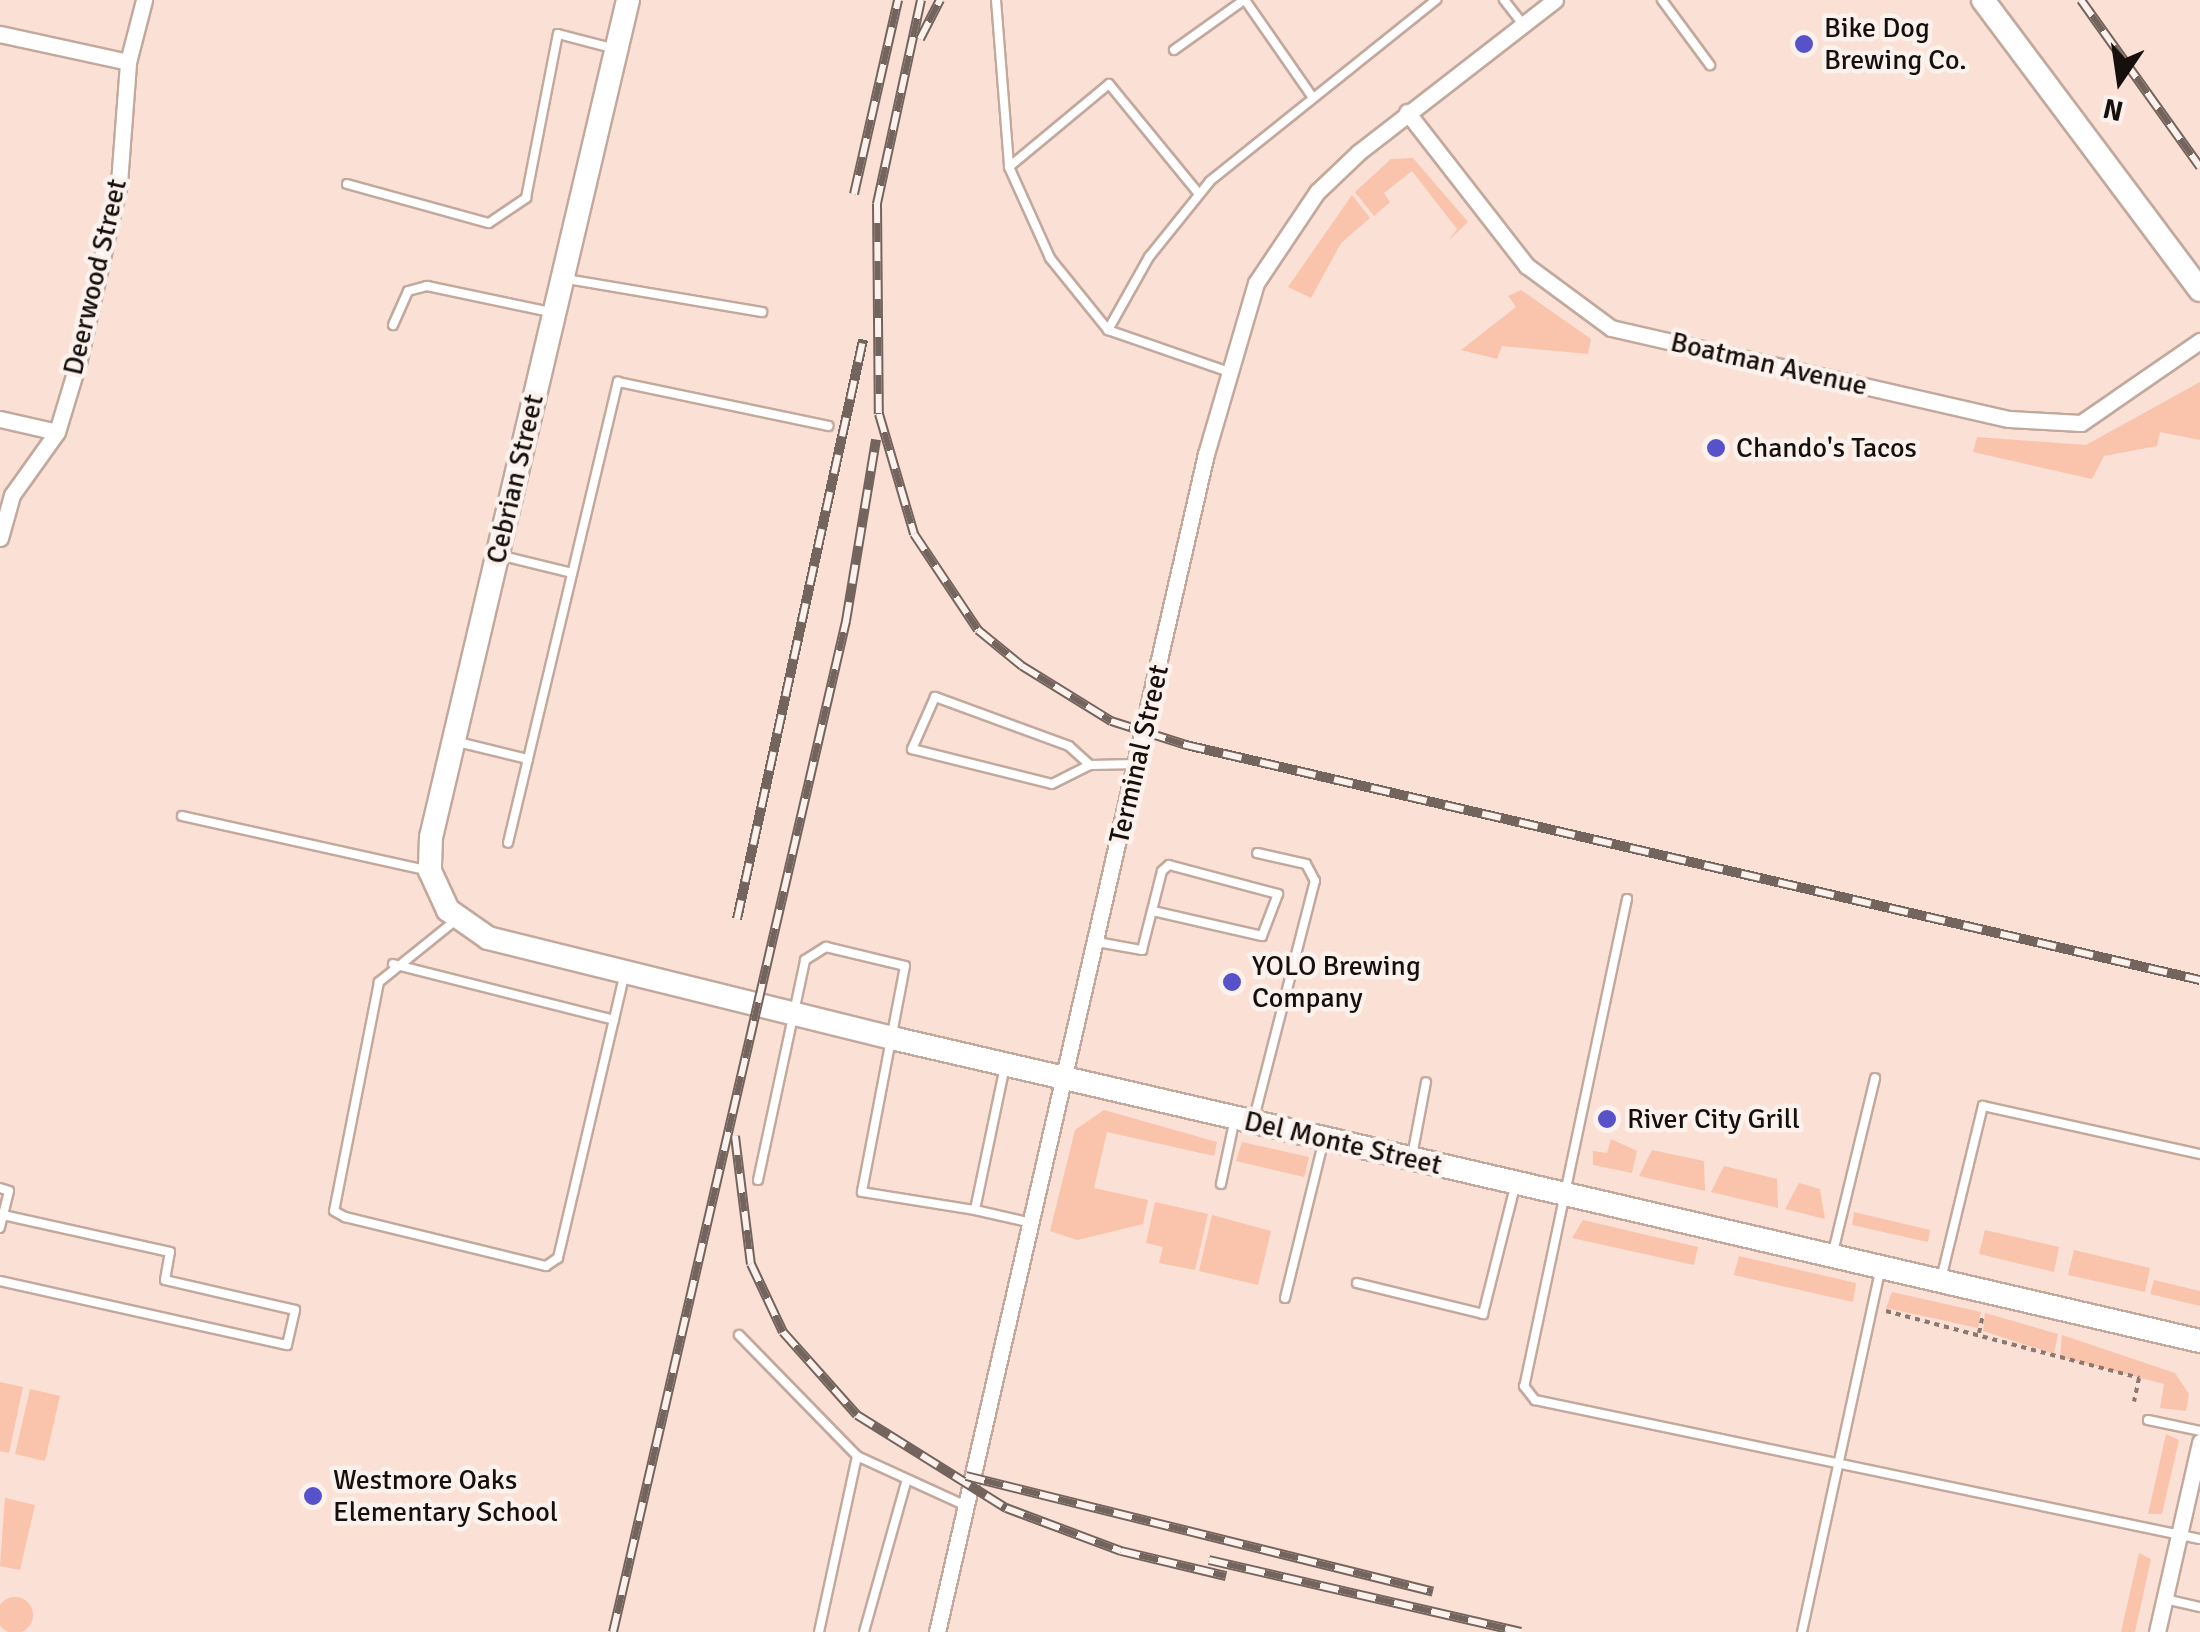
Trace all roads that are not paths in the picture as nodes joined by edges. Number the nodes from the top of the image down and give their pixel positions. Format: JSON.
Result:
{"nodes":[{"id":1,"x":144,"y":0,"type":"edge"},
{"id":2,"x":628,"y":0,"type":"edge"},
{"id":3,"x":996,"y":0,"type":"edge"},
{"id":4,"x":1244,"y":0,"type":"edge"},
{"id":5,"x":1436,"y":0,"type":"edge"},
{"id":6,"x":1504,"y":0,"type":"edge"},
{"id":7,"x":1555,"y":0,"type":"edge"},
{"id":8,"x":1662,"y":0,"type":"edge"},
{"id":9,"x":1982,"y":0,"type":"edge"},
{"id":10,"x":1523,"y":24,"type":"junction"},
{"id":11,"x":0,"y":34,"type":"edge"},
{"id":12,"x":617,"y":49,"type":"junction"},
{"id":13,"x":1174,"y":50,"type":"dead end"},
{"id":14,"x":128,"y":62,"type":"junction"},
{"id":15,"x":1710,"y":65,"type":"dead end"},
{"id":16,"x":1311,"y":96,"type":"junction"},
{"id":17,"x":1407,"y":112,"type":"junction"},
{"id":18,"x":1009,"y":167,"type":"junction"},
{"id":19,"x":346,"y":184,"type":"dead end"},
{"id":20,"x":1199,"y":194,"type":"junction"},
{"id":21,"x":562,"y":278,"type":"junction"},
{"id":22,"x":2200,"y":290,"type":"edge"},
{"id":23,"x":762,"y":312,"type":"dead end"},
{"id":24,"x":554,"y":313,"type":"junction"},
{"id":25,"x":393,"y":324,"type":"dead end"},
{"id":26,"x":1108,"y":330,"type":"junction"},
{"id":27,"x":2200,"y":341,"type":"edge"},
{"id":28,"x":1229,"y":372,"type":"junction"},
{"id":29,"x":0,"y":419,"type":"edge"},
{"id":30,"x":828,"y":426,"type":"dead end"},
{"id":31,"x":57,"y":432,"type":"junction"},
{"id":32,"x":0,"y":538,"type":"edge"},
{"id":33,"x":498,"y":554,"type":"junction"},
{"id":34,"x":572,"y":573,"type":"junction"},
{"id":35,"x":454,"y":741,"type":"junction"},
{"id":36,"x":528,"y":759,"type":"junction"},
{"id":37,"x":1136,"y":764,"type":"junction"},
{"id":38,"x":1090,"y":765,"type":"junction"},
{"id":39,"x":182,"y":816,"type":"dead end"},
{"id":40,"x":508,"y":844,"type":"dead end"},
{"id":41,"x":1257,"y":853,"type":"dead end"},
{"id":42,"x":430,"y":871,"type":"junction"},
{"id":43,"x":1627,"y":899,"type":"dead end"},
{"id":44,"x":1153,"y":912,"type":"junction"},
{"id":45,"x":459,"y":917,"type":"junction"},
{"id":46,"x":1097,"y":942,"type":"junction"},
{"id":47,"x":392,"y":964,"type":"junction"},
{"id":48,"x":625,"y":972,"type":"junction"},
{"id":49,"x":792,"y":1013,"type":"junction"},
{"id":50,"x":614,"y":1020,"type":"junction"},
{"id":51,"x":896,"y":1038,"type":"junction"},
{"id":52,"x":1005,"y":1065,"type":"junction"},
{"id":53,"x":1875,"y":1078,"type":"dead end"},
{"id":54,"x":1066,"y":1080,"type":"junction"},
{"id":55,"x":1426,"y":1082,"type":"dead end"},
{"id":56,"x":1244,"y":1121,"type":"junction"},
{"id":57,"x":1324,"y":1139,"type":"junction"},
{"id":58,"x":2200,"y":1154,"type":"edge"},
{"id":59,"x":1412,"y":1158,"type":"junction"},
{"id":60,"x":758,"y":1180,"type":"dead end"},
{"id":61,"x":1516,"y":1182,"type":"junction"},
{"id":62,"x":1221,"y":1184,"type":"dead end"},
{"id":63,"x":0,"y":1188,"type":"edge"},
{"id":64,"x":1569,"y":1195,"type":"junction"},
{"id":65,"x":975,"y":1210,"type":"junction"},
{"id":66,"x":3,"y":1215,"type":"junction"},
{"id":67,"x":1032,"y":1224,"type":"junction"},
{"id":68,"x":0,"y":1228,"type":"edge"},
{"id":69,"x":1832,"y":1252,"type":"junction"},
{"id":70,"x":1882,"y":1263,"type":"junction"},
{"id":71,"x":1942,"y":1275,"type":"junction"},
{"id":72,"x":0,"y":1280,"type":"edge"},
{"id":73,"x":1357,"y":1283,"type":"dead end"},
{"id":74,"x":1285,"y":1298,"type":"dead end"},
{"id":75,"x":739,"y":1335,"type":"dead end"},
{"id":76,"x":2200,"y":1342,"type":"edge"},
{"id":77,"x":2148,"y":1420,"type":"dead end"},
{"id":78,"x":2200,"y":1431,"type":"edge"},
{"id":79,"x":2200,"y":1442,"type":"edge"},
{"id":80,"x":857,"y":1456,"type":"junction"},
{"id":81,"x":1836,"y":1465,"type":"junction"},
{"id":82,"x":906,"y":1484,"type":"junction"},
{"id":83,"x":966,"y":1506,"type":"junction"},
{"id":84,"x":2178,"y":1536,"type":"junction"},
{"id":85,"x":2200,"y":1539,"type":"edge"},
{"id":86,"x":2164,"y":1599,"type":"junction"},
{"id":87,"x":2200,"y":1608,"type":"edge"},
{"id":88,"x":817,"y":1631,"type":"edge"},
{"id":89,"x":864,"y":1632,"type":"edge"},
{"id":90,"x":937,"y":1632,"type":"edge"},
{"id":91,"x":1802,"y":1632,"type":"edge"},
{"id":92,"x":2157,"y":1632,"type":"edge"}],
"edges":[{"from":1,"to":14,"type":"street","name":"Deerwood Street"},
{"from":2,"to":12,"type":"street","name":"Cebrian Street"},
{"from":3,"to":18,"type":"lane"},
{"from":4,"to":13,"type":"lane"},
{"from":4,"to":16,"type":"lane"},
{"from":5,"to":16,"type":"lane"},
{"from":6,"to":10,"type":"lane"},
{"from":7,"to":10,"type":"street","name":"Terminal Street"},
{"from":8,"to":15,"type":"lane"},
{"from":9,"to":22,"type":"street"},
{"from":10,"to":17,"type":"street","name":"Terminal Street"},
{"from":11,"to":14,"type":"street"},
{"from":12,"to":19,"type":"lane"},
{"from":12,"to":21,"type":"street","name":"Cebrian Street"},
{"from":14,"to":31,"type":"street","name":"Deerwood Street"},
{"from":16,"to":20,"type":"lane"},
{"from":17,"to":27,"type":"street","name":"Boatman Avenue"},
{"from":17,"to":28,"type":"street","name":"Terminal Street"},
{"from":18,"to":20,"type":"lane"},
{"from":18,"to":26,"type":"lane"},
{"from":20,"to":26,"type":"lane"},
{"from":21,"to":23,"type":"lane"},
{"from":21,"to":24,"type":"street","name":"Cebrian Street"},
{"from":24,"to":25,"type":"lane"},
{"from":24,"to":33,"type":"street","name":"Cebrian Street"},
{"from":26,"to":28,"type":"lane"},
{"from":28,"to":37,"type":"street","name":"Terminal Street"},
{"from":29,"to":31,"type":"street"},
{"from":30,"to":34,"type":"lane"},
{"from":31,"to":32,"type":"street","name":"Deerwood Street"},
{"from":33,"to":34,"type":"lane"},
{"from":33,"to":35,"type":"street","name":"Cebrian Street"},
{"from":34,"to":36,"type":"lane"},
{"from":35,"to":36,"type":"lane"},
{"from":35,"to":42,"type":"street","name":"Cebrian Street"},
{"from":36,"to":40,"type":"lane"},
{"from":37,"to":38,"type":"lane"},
{"from":37,"to":46,"type":"street","name":"Terminal Street"},
{"from":38,"to":38,"type":"lane"},
{"from":39,"to":42,"type":"lane"},
{"from":41,"to":56,"type":"lane"},
{"from":42,"to":45,"type":"street"},
{"from":43,"to":64,"type":"lane"},
{"from":44,"to":44,"type":"lane"},
{"from":44,"to":46,"type":"lane"},
{"from":45,"to":47,"type":"lane"},
{"from":45,"to":48,"type":"street","name":"Del Monte Street"},
{"from":46,"to":54,"type":"street","name":"Terminal Street"},
{"from":47,"to":50,"type":"lane"},
{"from":47,"to":50,"type":"lane"},
{"from":48,"to":49,"type":"street","name":"Del Monte Street"},
{"from":48,"to":50,"type":"lane"},
{"from":49,"to":51,"type":"street","name":"Del Monte Street"},
{"from":49,"to":51,"type":"lane"},
{"from":49,"to":60,"type":"lane"},
{"from":51,"to":52,"type":"street","name":"Del Monte Street"},
{"from":51,"to":65,"type":"lane"},
{"from":52,"to":54,"type":"street","name":"Del Monte Street"},
{"from":52,"to":65,"type":"lane"},
{"from":53,"to":69,"type":"lane"},
{"from":54,"to":56,"type":"street","name":"Del Monte Street"},
{"from":54,"to":67,"type":"street","name":"Terminal Street"},
{"from":55,"to":59,"type":"lane"},
{"from":56,"to":57,"type":"street","name":"Del Monte Street"},
{"from":56,"to":62,"type":"lane"},
{"from":57,"to":59,"type":"street","name":"Del Monte Street"},
{"from":57,"to":74,"type":"lane"},
{"from":58,"to":71,"type":"lane"},
{"from":59,"to":61,"type":"street","name":"Del Monte Street"},
{"from":61,"to":64,"type":"street","name":"Del Monte Street"},
{"from":61,"to":73,"type":"lane"},
{"from":63,"to":66,"type":"lane"},
{"from":64,"to":69,"type":"street","name":"Del Monte Street"},
{"from":64,"to":81,"type":"lane"},
{"from":65,"to":67,"type":"lane"},
{"from":66,"to":68,"type":"lane"},
{"from":66,"to":72,"type":"lane"},
{"from":67,"to":83,"type":"street","name":"Terminal Street"},
{"from":69,"to":70,"type":"street","name":"Del Monte Street"},
{"from":70,"to":71,"type":"street","name":"Del Monte Street"},
{"from":70,"to":81,"type":"lane"},
{"from":71,"to":76,"type":"street","name":"Del Monte Street"},
{"from":75,"to":80,"type":"lane"},
{"from":77,"to":78,"type":"lane"},
{"from":79,"to":84,"type":"street"},
{"from":80,"to":82,"type":"lane"},
{"from":80,"to":88,"type":"lane"},
{"from":81,"to":84,"type":"lane"},
{"from":81,"to":91,"type":"lane"},
{"from":82,"to":83,"type":"lane"},
{"from":82,"to":89,"type":"lane"},
{"from":83,"to":90,"type":"street","name":"Terminal Street"},
{"from":84,"to":85,"type":"lane"},
{"from":84,"to":86,"type":"street"},
{"from":86,"to":87,"type":"lane"},
{"from":86,"to":92,"type":"street"}]}
